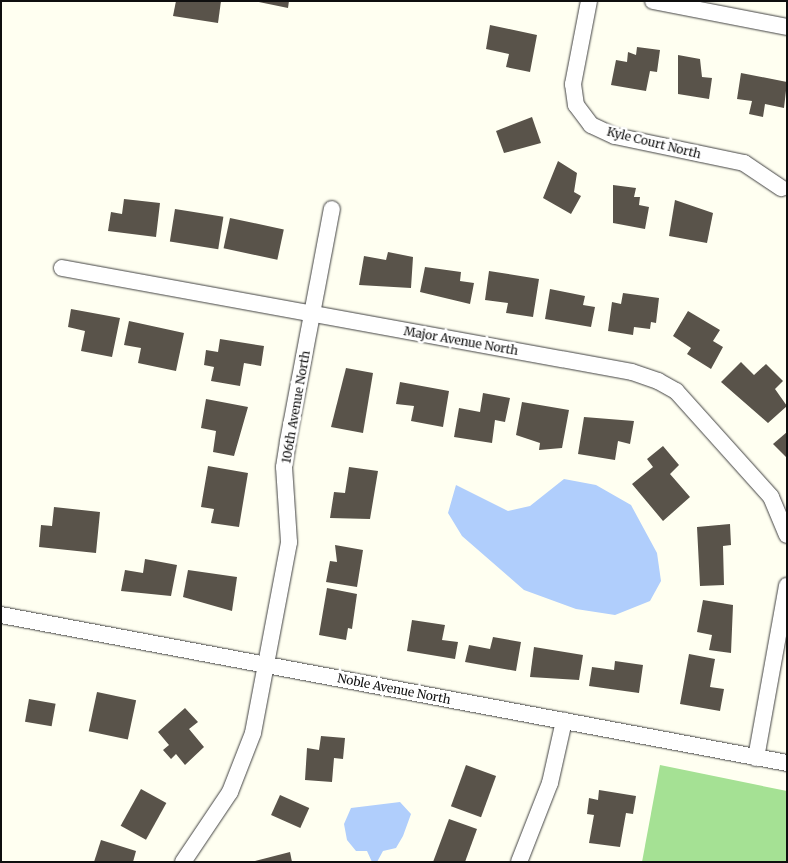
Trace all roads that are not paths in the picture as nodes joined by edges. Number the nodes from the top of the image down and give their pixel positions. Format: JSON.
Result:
{"nodes":[{"id":1,"x":590,"y":1,"type":"edge"},
{"id":2,"x":652,"y":1,"type":"edge"},
{"id":3,"x":787,"y":27,"type":"edge"},
{"id":4,"x":781,"y":188,"type":"dead end"},
{"id":5,"x":332,"y":209,"type":"dead end"},
{"id":6,"x":62,"y":268,"type":"dead end"},
{"id":7,"x":312,"y":315,"type":"junction"},
{"id":8,"x":787,"y":535,"type":"edge"},
{"id":9,"x":787,"y":586,"type":"edge"},
{"id":10,"x":1,"y":616,"type":"edge"},
{"id":11,"x":266,"y":665,"type":"junction"},
{"id":12,"x":564,"y":721,"type":"junction"},
{"id":13,"x":756,"y":758,"type":"junction"},
{"id":14,"x":787,"y":763,"type":"edge"},
{"id":15,"x":184,"y":862,"type":"edge"},
{"id":16,"x":519,"y":862,"type":"edge"}],
"edges":[{"from":1,"to":4,"type":"street","name":"Kyle Court North"},
{"from":2,"to":3,"type":"street"},
{"from":5,"to":7,"type":"street","name":"106th Avenue North"},
{"from":6,"to":7,"type":"street","name":"Major Avenue North"},
{"from":7,"to":8,"type":"street","name":"Major Avenue North"},
{"from":7,"to":11,"type":"street","name":"106th Avenue North"},
{"from":9,"to":13,"type":"street"},
{"from":10,"to":11,"type":"street","name":"Noble Avenue North"},
{"from":11,"to":12,"type":"street","name":"Noble Avenue North"},
{"from":11,"to":15,"type":"street","name":"106th Avenue North"},
{"from":12,"to":13,"type":"street","name":"Noble Avenue North"},
{"from":12,"to":16,"type":"street"},
{"from":13,"to":14,"type":"street","name":"Noble Avenue North"}]}
